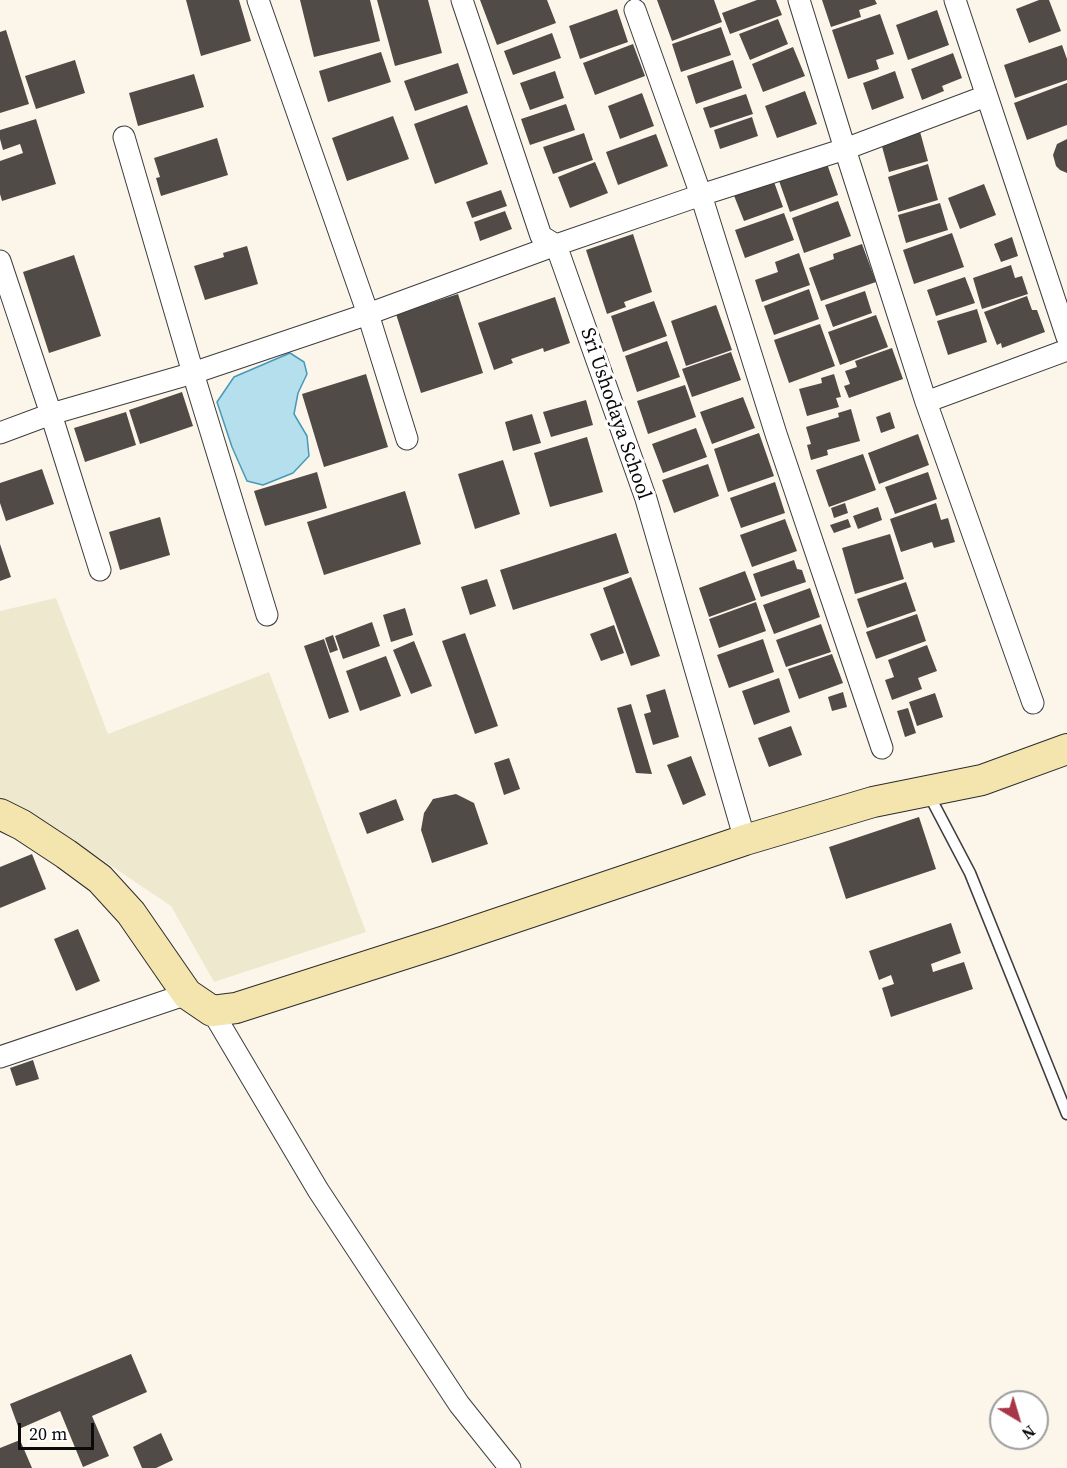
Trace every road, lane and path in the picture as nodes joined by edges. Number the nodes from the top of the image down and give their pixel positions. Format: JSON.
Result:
{"nodes":[{"id":1,"x":258,"y":0,"type":"edge"},
{"id":2,"x":462,"y":0,"type":"edge"},
{"id":3,"x":799,"y":0,"type":"edge"},
{"id":4,"x":955,"y":0,"type":"edge"},
{"id":5,"x":635,"y":10,"type":"dead end"},
{"id":6,"x":986,"y":96,"type":"junction"},
{"id":7,"x":124,"y":137,"type":"dead end"},
{"id":8,"x":844,"y":148,"type":"junction"},
{"id":9,"x":701,"y":195,"type":"junction"},
{"id":10,"x":556,"y":245,"type":"junction"},
{"id":11,"x":0,"y":261,"type":"edge"},
{"id":12,"x":368,"y":314,"type":"junction"},
{"id":13,"x":1067,"y":337,"type":"edge"},
{"id":14,"x":1067,"y":350,"type":"edge"},
{"id":15,"x":193,"y":373,"type":"junction"},
{"id":16,"x":926,"y":402,"type":"junction"},
{"id":17,"x":51,"y":414,"type":"junction"},
{"id":18,"x":0,"y":434,"type":"edge"},
{"id":19,"x":408,"y":439,"type":"dead end"},
{"id":20,"x":100,"y":570,"type":"dead end"},
{"id":21,"x":267,"y":615,"type":"dead end"},
{"id":22,"x":1033,"y":703,"type":"dead end"},
{"id":23,"x":882,"y":748,"type":"dead end"},
{"id":24,"x":1067,"y":749,"type":"edge"},
{"id":25,"x":928,"y":792,"type":"junction"},
{"id":26,"x":0,"y":814,"type":"edge"},
{"id":27,"x":745,"y":840,"type":"junction"},
{"id":28,"x":187,"y":994,"type":"junction"},
{"id":29,"x":212,"y":1011,"type":"junction"},
{"id":30,"x":0,"y":1057,"type":"edge"},
{"id":31,"x":1067,"y":1114,"type":"edge"},
{"id":32,"x":510,"y":1468,"type":"edge"}],
"edges":[{"from":1,"to":12,"type":"street"},
{"from":2,"to":10,"type":"street","name":"Sri Ushodaya School"},
{"from":3,"to":8,"type":"street"},
{"from":4,"to":6,"type":"street"},
{"from":5,"to":9,"type":"street"},
{"from":6,"to":8,"type":"street"},
{"from":6,"to":13,"type":"street"},
{"from":7,"to":15,"type":"street"},
{"from":8,"to":9,"type":"street"},
{"from":8,"to":16,"type":"street"},
{"from":9,"to":10,"type":"street"},
{"from":9,"to":23,"type":"street"},
{"from":10,"to":12,"type":"street"},
{"from":10,"to":27,"type":"street","name":"Sri Ushodaya School"},
{"from":11,"to":17,"type":"street"},
{"from":12,"to":15,"type":"street"},
{"from":12,"to":19,"type":"street"},
{"from":14,"to":16,"type":"street"},
{"from":15,"to":17,"type":"street"},
{"from":15,"to":21,"type":"street"},
{"from":16,"to":22,"type":"street"},
{"from":17,"to":18,"type":"street"},
{"from":17,"to":20,"type":"street"},
{"from":24,"to":25,"type":"street"},
{"from":25,"to":27,"type":"street"},
{"from":25,"to":31,"type":"lane"},
{"from":26,"to":28,"type":"street"},
{"from":27,"to":29,"type":"street"},
{"from":28,"to":29,"type":"street"},
{"from":28,"to":30,"type":"street"},
{"from":29,"to":32,"type":"street"}]}
